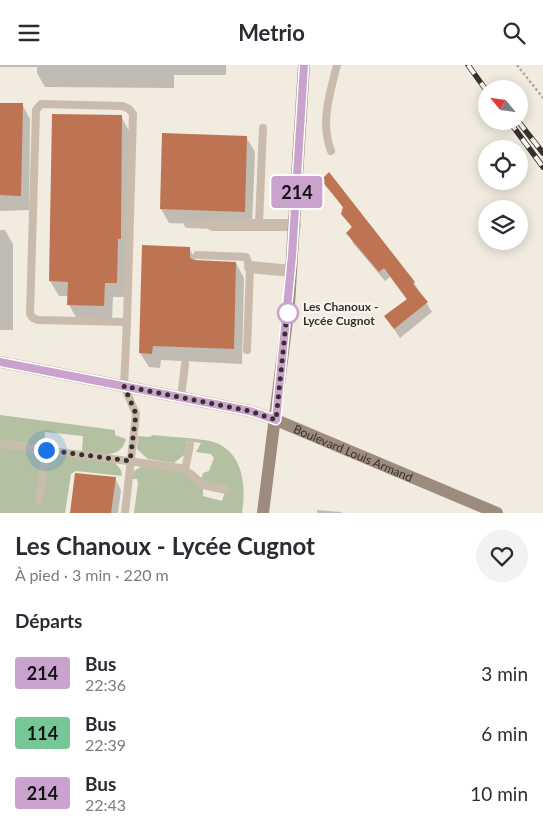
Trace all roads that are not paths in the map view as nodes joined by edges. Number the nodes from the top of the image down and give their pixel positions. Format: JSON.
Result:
{"nodes":[{"id":1,"x":304,"y":65,"type":"edge"},
{"id":2,"x":337,"y":65,"type":"edge"},
{"id":3,"x":263,"y":128,"type":"dead end"},
{"id":4,"x":331,"y":151,"type":"dead end"},
{"id":5,"x":259,"y":223,"type":"junction"},
{"id":6,"x":188,"y":224,"type":"dead end"},
{"id":7,"x":213,"y":225,"type":"joint"},
{"id":8,"x":295,"y":225,"type":"junction"},
{"id":9,"x":197,"y":255,"type":"dead end"},
{"id":10,"x":250,"y":267,"type":"junction"},
{"id":11,"x":291,"y":271,"type":"junction"},
{"id":12,"x":127,"y":322,"type":"junction"},
{"id":13,"x":247,"y":350,"type":"dead end"},
{"id":14,"x":0,"y":362,"type":"edge"},
{"id":15,"x":186,"y":364,"type":"dead end"},
{"id":16,"x":124,"y":386,"type":"junction"},
{"id":17,"x":181,"y":398,"type":"junction"},
{"id":18,"x":276,"y":420,"type":"junction"},
{"id":19,"x":0,"y":444,"type":"edge"},
{"id":20,"x":190,"y":445,"type":"dead end"},
{"id":21,"x":46,"y":450,"type":"junction"},
{"id":22,"x":130,"y":461,"type":"junction"},
{"id":23,"x":185,"y":470,"type":"junction"},
{"id":24,"x":226,"y":490,"type":"dead end"},
{"id":25,"x":39,"y":501,"type":"dead end"},
{"id":26,"x":125,"y":513,"type":"edge"},
{"id":27,"x":263,"y":513,"type":"edge"},
{"id":28,"x":497,"y":513,"type":"edge"}],
"edges":[{"from":1,"to":8,"type":"main road"},
{"from":2,"to":4,"type":"lane"},
{"from":3,"to":5,"type":"lane"},
{"from":5,"to":7,"type":"street"},
{"from":5,"to":8,"type":"street"},
{"from":6,"to":7,"type":"lane"},
{"from":8,"to":11,"type":"main road"},
{"from":9,"to":10,"type":"lane"},
{"from":10,"to":11,"type":"street"},
{"from":10,"to":13,"type":"lane"},
{"from":11,"to":18,"type":"main road"},
{"from":12,"to":12,"type":"lane"},
{"from":12,"to":16,"type":"lane"},
{"from":14,"to":16,"type":"street","name":"Boulevard Louis Armand"},
{"from":15,"to":17,"type":"lane"},
{"from":16,"to":17,"type":"street","name":"Boulevard Louis Armand"},
{"from":16,"to":22,"type":"lane"},
{"from":17,"to":18,"type":"street","name":"Boulevard Louis Armand"},
{"from":18,"to":27,"type":"main road"},
{"from":18,"to":28,"type":"main road","name":"Boulevard Louis Armand"},
{"from":19,"to":21,"type":"lane"},
{"from":20,"to":23,"type":"lane"},
{"from":21,"to":22,"type":"lane"},
{"from":21,"to":25,"type":"lane"},
{"from":22,"to":23,"type":"lane"},
{"from":22,"to":26,"type":"lane"},
{"from":23,"to":24,"type":"lane"}]}
